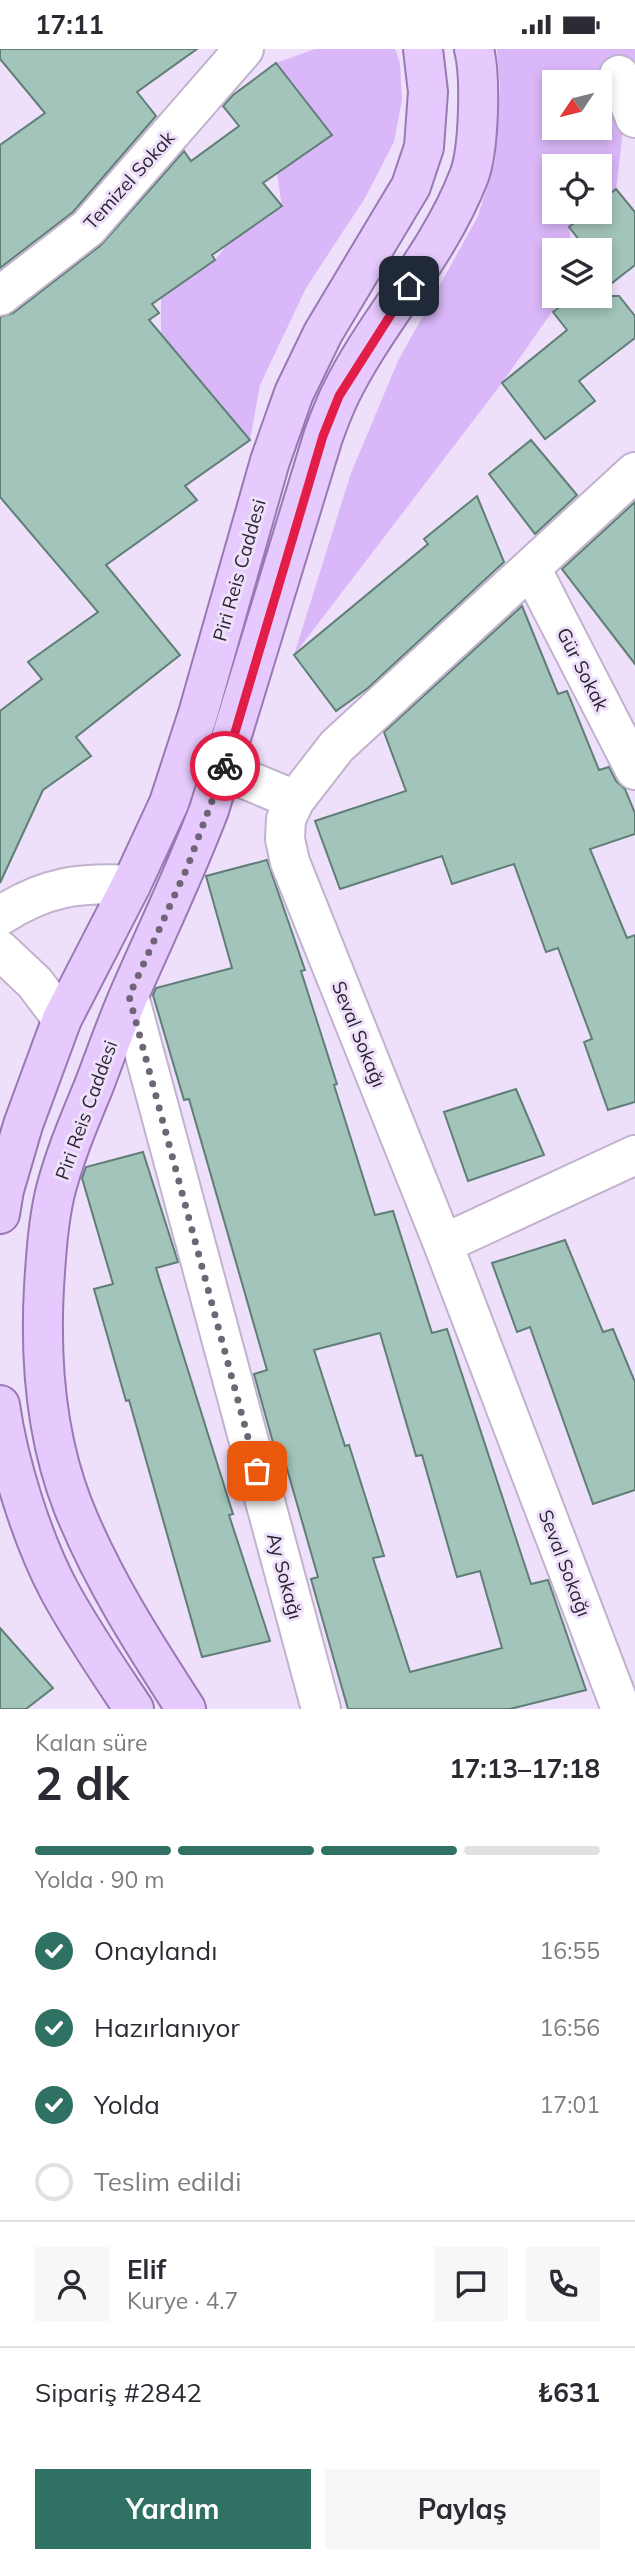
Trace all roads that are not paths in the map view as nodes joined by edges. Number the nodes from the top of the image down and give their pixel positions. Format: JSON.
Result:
{"nodes":[{"id":1,"x":244,"y":49,"type":"edge"},
{"id":2,"x":423,"y":49,"type":"edge"},
{"id":3,"x":474,"y":49,"type":"edge"},
{"id":4,"x":0,"y":296,"type":"edge"},
{"id":5,"x":635,"y":472,"type":"edge"},
{"id":6,"x":531,"y":568,"type":"junction"},
{"id":7,"x":630,"y":746,"type":"edge"},
{"id":8,"x":223,"y":770,"type":"junction"},
{"id":9,"x":295,"y":800,"type":"junction"},
{"id":10,"x":131,"y":885,"type":"junction"},
{"id":11,"x":0,"y":916,"type":"edge"},
{"id":12,"x":0,"y":950,"type":"edge"},
{"id":13,"x":129,"y":996,"type":"junction"},
{"id":14,"x":62,"y":1019,"type":"junction"},
{"id":15,"x":635,"y":1155,"type":"edge"},
{"id":16,"x":0,"y":1215,"type":"edge"},
{"id":17,"x":443,"y":1244,"type":"junction"},
{"id":18,"x":0,"y":1405,"type":"edge"},
{"id":19,"x":134,"y":1709,"type":"edge"},
{"id":20,"x":186,"y":1709,"type":"edge"},
{"id":21,"x":321,"y":1709,"type":"edge"},
{"id":22,"x":621,"y":1709,"type":"edge"}],
"edges":[{"from":1,"to":4,"type":"street","name":"Temizel Sokak"},
{"from":2,"to":10,"type":"main road","name":"Piri Reis Caddesi"},
{"from":3,"to":8,"type":"main road","name":"Piri Reis Caddesi"},
{"from":5,"to":6,"type":"street","name":"Seval Sokağı"},
{"from":6,"to":7,"type":"street","name":"Gür Sokak"},
{"from":6,"to":9,"type":"street","name":"Seval Sokağı"},
{"from":8,"to":9,"type":"street"},
{"from":8,"to":13,"type":"main road","name":"Piri Reis Caddesi"},
{"from":9,"to":17,"type":"street","name":"Seval Sokağı"},
{"from":10,"to":11,"type":"street"},
{"from":10,"to":14,"type":"main road","name":"Piri Reis Caddesi"},
{"from":12,"to":14,"type":"street"},
{"from":13,"to":20,"type":"main road","name":"Piri Reis Caddesi"},
{"from":13,"to":21,"type":"street","name":"Ay Sokağı"},
{"from":14,"to":16,"type":"main road","name":"Piri Reis Caddesi"},
{"from":15,"to":17,"type":"street"},
{"from":17,"to":22,"type":"street","name":"Seval Sokağı"},
{"from":18,"to":19,"type":"main road"}]}
